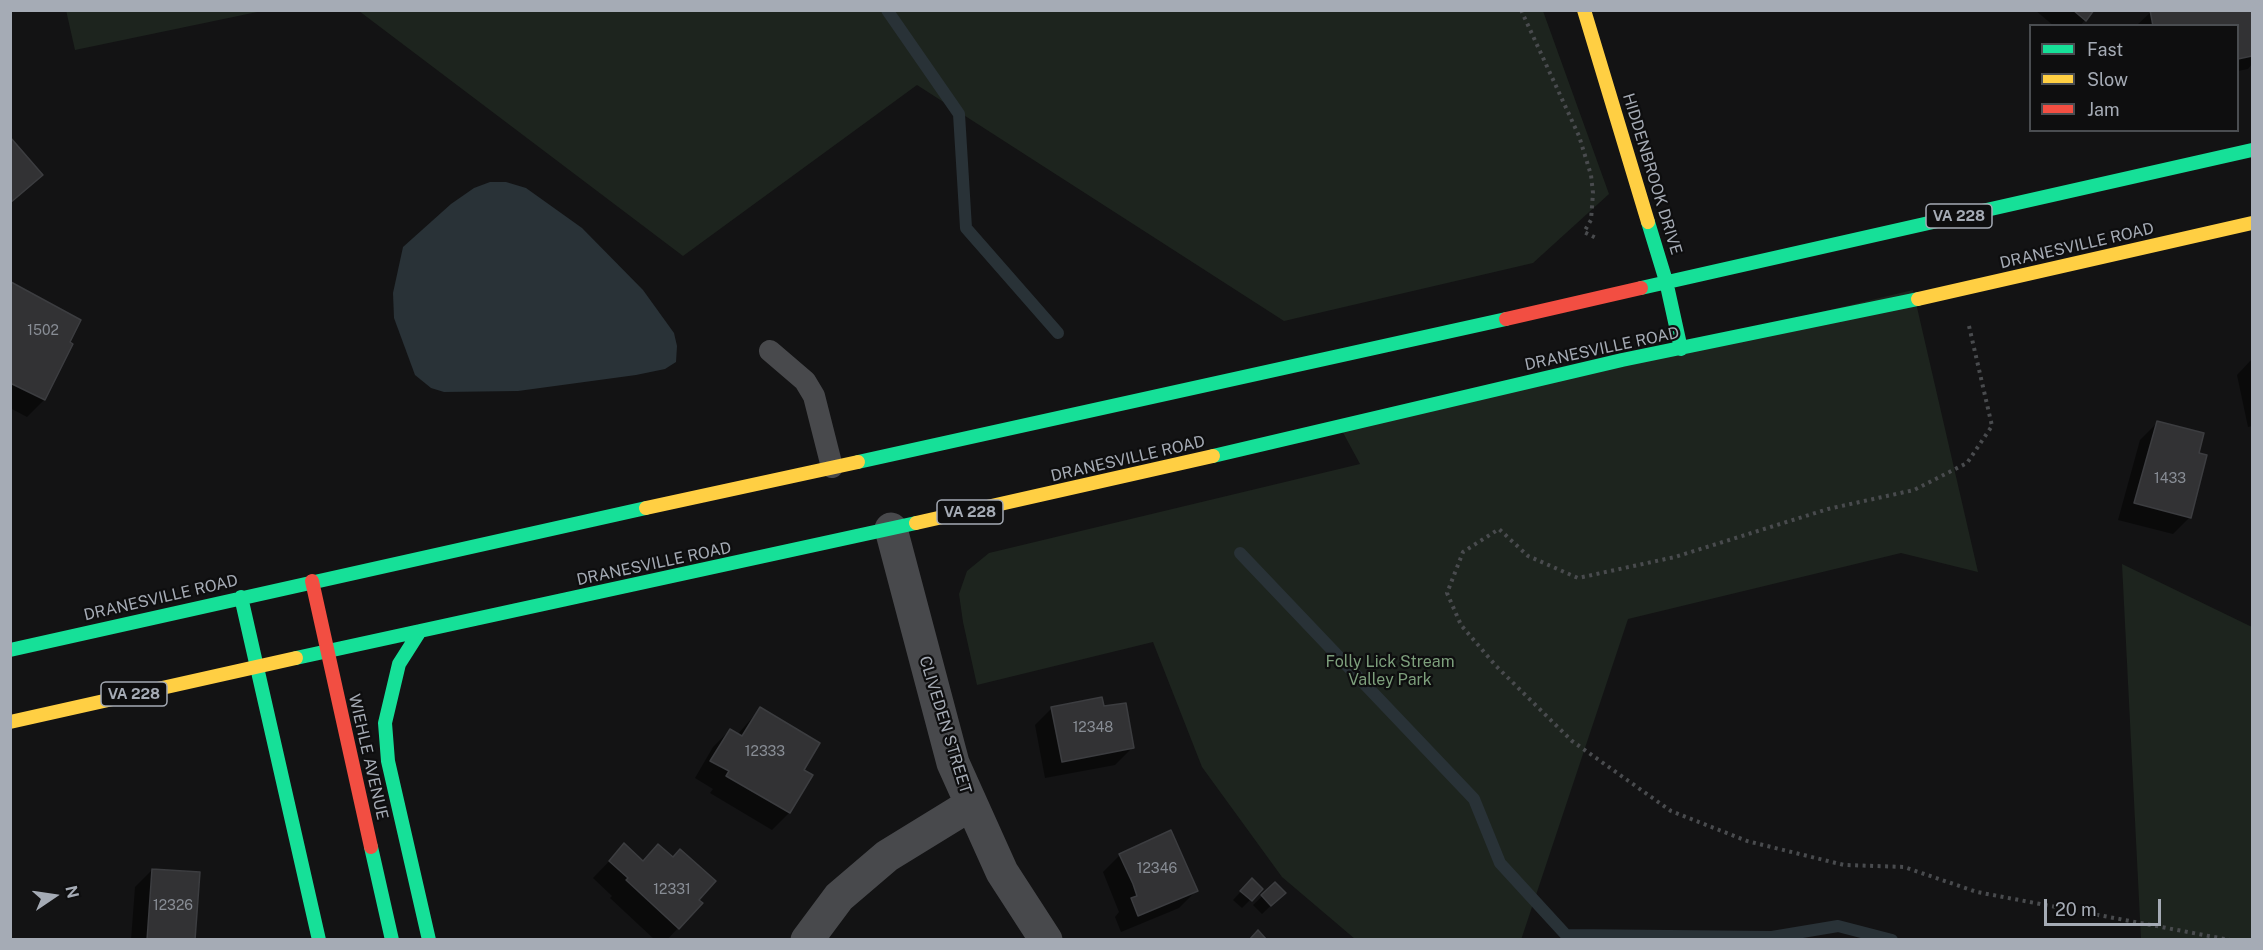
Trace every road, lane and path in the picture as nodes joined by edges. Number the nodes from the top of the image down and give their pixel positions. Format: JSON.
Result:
{"nodes":[{"id":1,"x":1521,"y":10,"type":"edge"},
{"id":2,"x":1584,"y":10,"type":"edge"},
{"id":3,"x":2253,"y":150,"type":"edge"},
{"id":4,"x":2253,"y":223,"type":"edge"},
{"id":5,"x":1596,"y":238,"type":"dead end"},
{"id":6,"x":1666,"y":281,"type":"junction"},
{"id":7,"x":1964,"y":290,"type":"junction"},
{"id":8,"x":1681,"y":349,"type":"junction"},
{"id":9,"x":770,"y":351,"type":"dead end"},
{"id":10,"x":832,"y":467,"type":"junction"},
{"id":11,"x":891,"y":529,"type":"junction"},
{"id":12,"x":312,"y":581,"type":"junction"},
{"id":13,"x":241,"y":597,"type":"junction"},
{"id":14,"x":420,"y":631,"type":"junction"},
{"id":15,"x":10,"y":650,"type":"edge"},
{"id":16,"x":328,"y":651,"type":"junction"},
{"id":17,"x":257,"y":668,"type":"junction"},
{"id":18,"x":10,"y":723,"type":"edge"},
{"id":19,"x":970,"y":805,"type":"junction"},
{"id":20,"x":319,"y":939,"type":"edge"},
{"id":21,"x":392,"y":939,"type":"edge"},
{"id":22,"x":429,"y":939,"type":"edge"},
{"id":23,"x":807,"y":939,"type":"edge"},
{"id":24,"x":1046,"y":939,"type":"edge"},
{"id":25,"x":2230,"y":939,"type":"edge"}],
"edges":[{"from":1,"to":5,"type":"path"},
{"from":2,"to":6,"type":"main road","name":"HIDDENBROOK DRIVE"},
{"from":3,"to":6,"type":"main road","name":"DRANESVILLE ROAD","number":"VA 228"},
{"from":4,"to":7,"type":"main road","name":"DRANESVILLE ROAD","number":"VA 228"},
{"from":6,"to":8,"type":"main road","name":"HIDDENBROOK DRIVE"},
{"from":6,"to":10,"type":"main road","name":"DRANESVILLE ROAD","number":"VA 228"},
{"from":7,"to":8,"type":"main road","name":"DRANESVILLE ROAD","number":"VA 228"},
{"from":7,"to":25,"type":"path"},
{"from":8,"to":11,"type":"main road","name":"DRANESVILLE ROAD","number":"VA 228"},
{"from":9,"to":10,"type":"lane"},
{"from":10,"to":12,"type":"main road","name":"DRANESVILLE ROAD","number":"VA 228"},
{"from":11,"to":14,"type":"main road","name":"DRANESVILLE ROAD","number":"VA 228"},
{"from":11,"to":19,"type":"street","name":"CLIVEDEN STREET"},
{"from":12,"to":13,"type":"main road","name":"DRANESVILLE ROAD","number":"VA 228"},
{"from":12,"to":16,"type":"main road","name":"WIEHLE AVENUE"},
{"from":13,"to":15,"type":"main road","name":"DRANESVILLE ROAD","number":"VA 228"},
{"from":13,"to":17,"type":"main road"},
{"from":14,"to":16,"type":"main road","name":"DRANESVILLE ROAD","number":"VA 228"},
{"from":14,"to":22,"type":"main road"},
{"from":16,"to":17,"type":"main road","name":"DRANESVILLE ROAD","number":"VA 228"},
{"from":16,"to":21,"type":"main road","name":"WIEHLE AVENUE"},
{"from":17,"to":18,"type":"main road","name":"DRANESVILLE ROAD","number":"VA 228"},
{"from":17,"to":20,"type":"main road"},
{"from":19,"to":23,"type":"street"},
{"from":19,"to":24,"type":"street","name":"CLIVEDEN STREET"}]}
